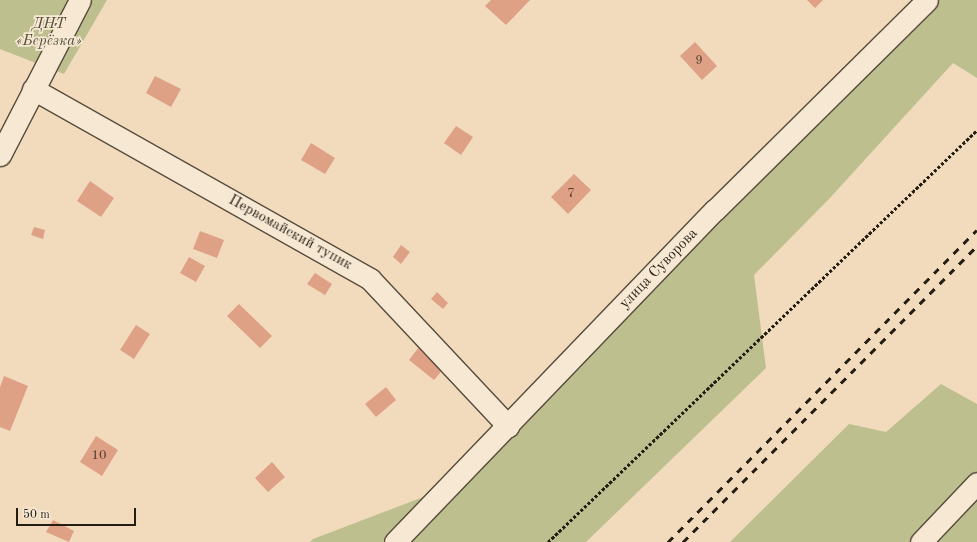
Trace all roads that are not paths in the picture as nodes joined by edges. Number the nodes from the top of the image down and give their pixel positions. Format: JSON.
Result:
{"nodes":[{"id":1,"x":80,"y":0,"type":"edge"},
{"id":2,"x":927,"y":0,"type":"edge"},
{"id":3,"x":33,"y":89,"type":"junction"},
{"id":4,"x":0,"y":155,"type":"edge"},
{"id":5,"x":508,"y":426,"type":"junction"},
{"id":6,"x":974,"y":491,"type":"edge"},
{"id":7,"x":395,"y":542,"type":"edge"},
{"id":8,"x":921,"y":542,"type":"edge"}],
"edges":[{"from":1,"to":3,"type":"street"},
{"from":2,"to":5,"type":"street","name":"улица Суворова"},
{"from":3,"to":4,"type":"street"},
{"from":3,"to":5,"type":"street","name":"Первомайский тупик"},
{"from":5,"to":7,"type":"street","name":"улица Суворова"},
{"from":6,"to":8,"type":"street"}]}
